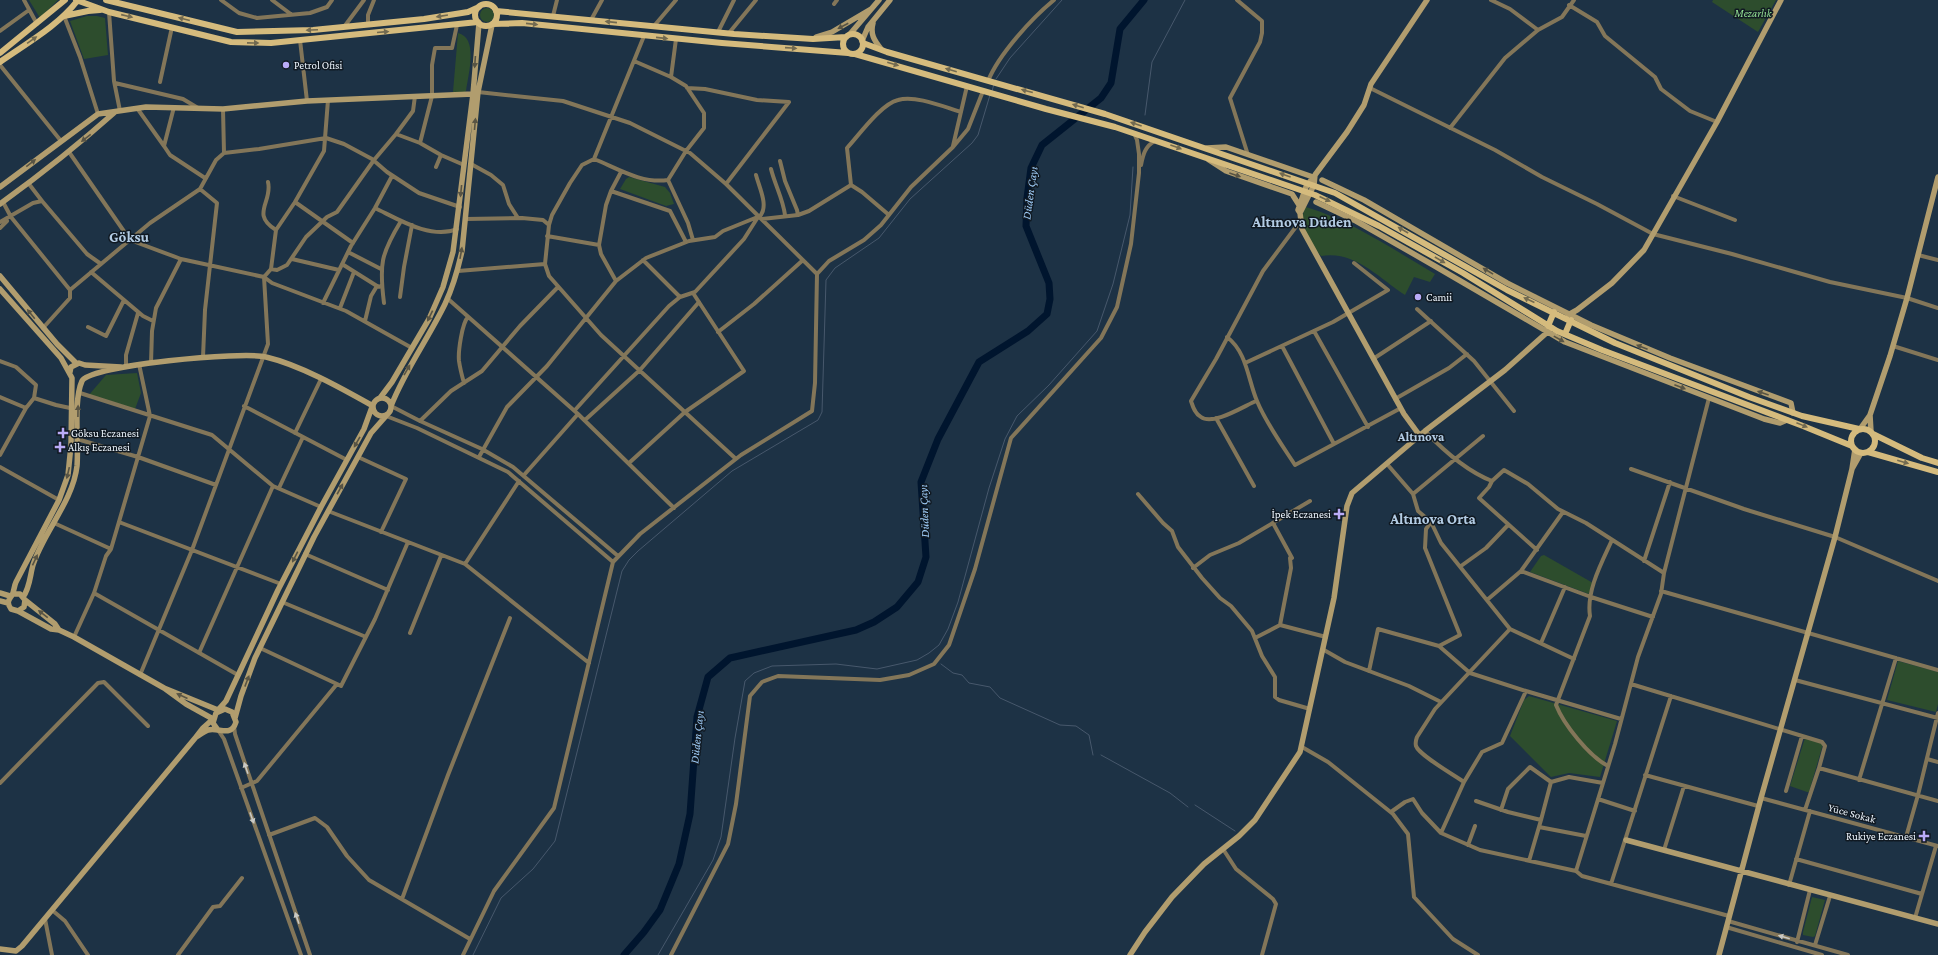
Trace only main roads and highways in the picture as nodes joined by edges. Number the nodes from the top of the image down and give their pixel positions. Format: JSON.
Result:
{"nodes":[{"id":1,"x":65,"y":0,"type":"edge"},
{"id":2,"x":77,"y":0,"type":"edge"},
{"id":3,"x":496,"y":0,"type":"edge"},
{"id":4,"x":110,"y":1,"type":"edge"},
{"id":5,"x":482,"y":4,"type":"edge"},
{"id":6,"x":495,"y":9,"type":"junction"},
{"id":7,"x":107,"y":11,"type":"junction"},
{"id":8,"x":64,"y":16,"type":"junction"},
{"id":9,"x":478,"y":22,"type":"junction"},
{"id":10,"x":492,"y":24,"type":"junction"},
{"id":11,"x":848,"y":36,"type":"junction"},
{"id":12,"x":862,"y":42,"type":"junction"},
{"id":13,"x":0,"y":53,"type":"edge"},
{"id":14,"x":848,"y":53,"type":"junction"},
{"id":15,"x":855,"y":54,"type":"junction"},
{"id":16,"x":1,"y":67,"type":"edge"},
{"id":17,"x":1554,"y":312,"type":"junction"},
{"id":18,"x":1568,"y":317,"type":"junction"},
{"id":19,"x":1549,"y":329,"type":"junction"},
{"id":20,"x":1565,"y":334,"type":"junction"},
{"id":21,"x":1859,"y":429,"type":"junction"},
{"id":22,"x":1872,"y":433,"type":"junction"},
{"id":23,"x":1853,"y":448,"type":"junction"},
{"id":24,"x":1864,"y":452,"type":"junction"},
{"id":25,"x":1937,"y":462,"type":"edge"},
{"id":26,"x":1937,"y":473,"type":"edge"}],
"edges":[{"from":1,"to":13,"type":"main road"},
{"from":2,"to":7,"type":"main road"},
{"from":2,"to":8,"type":"main road"},
{"from":3,"to":6,"type":"main road"},
{"from":5,"to":4,"type":"main road","one_way":true},
{"from":5,"to":6,"type":"main road"},
{"from":5,"to":9,"type":"main road"},
{"from":6,"to":10,"type":"main road"},
{"from":11,"to":6,"type":"main road","one_way":true},
{"from":7,"to":8,"type":"main road"},
{"from":7,"to":9,"type":"main road","one_way":true},
{"from":16,"to":8,"type":"main road","one_way":true},
{"from":9,"to":10,"type":"main road"},
{"from":10,"to":14,"type":"main road","one_way":true},
{"from":11,"to":12,"type":"main road"},
{"from":11,"to":14,"type":"main road"},
{"from":12,"to":15,"type":"main road"},
{"from":17,"to":12,"type":"main road","one_way":true},
{"from":14,"to":15,"type":"main road"},
{"from":15,"to":19,"type":"main road","one_way":true},
{"from":17,"to":18,"type":"main road"},
{"from":17,"to":19,"type":"main road"},
{"from":18,"to":20,"type":"main road"},
{"from":21,"to":18,"type":"main road","one_way":true},
{"from":19,"to":20,"type":"main road"},
{"from":20,"to":23,"type":"main road","one_way":true},
{"from":21,"to":22,"type":"main road"},
{"from":21,"to":23,"type":"main road"},
{"from":22,"to":24,"type":"main road"},
{"from":22,"to":25,"type":"main road"},
{"from":23,"to":24,"type":"main road"},
{"from":24,"to":26,"type":"main road","one_way":true}]}
